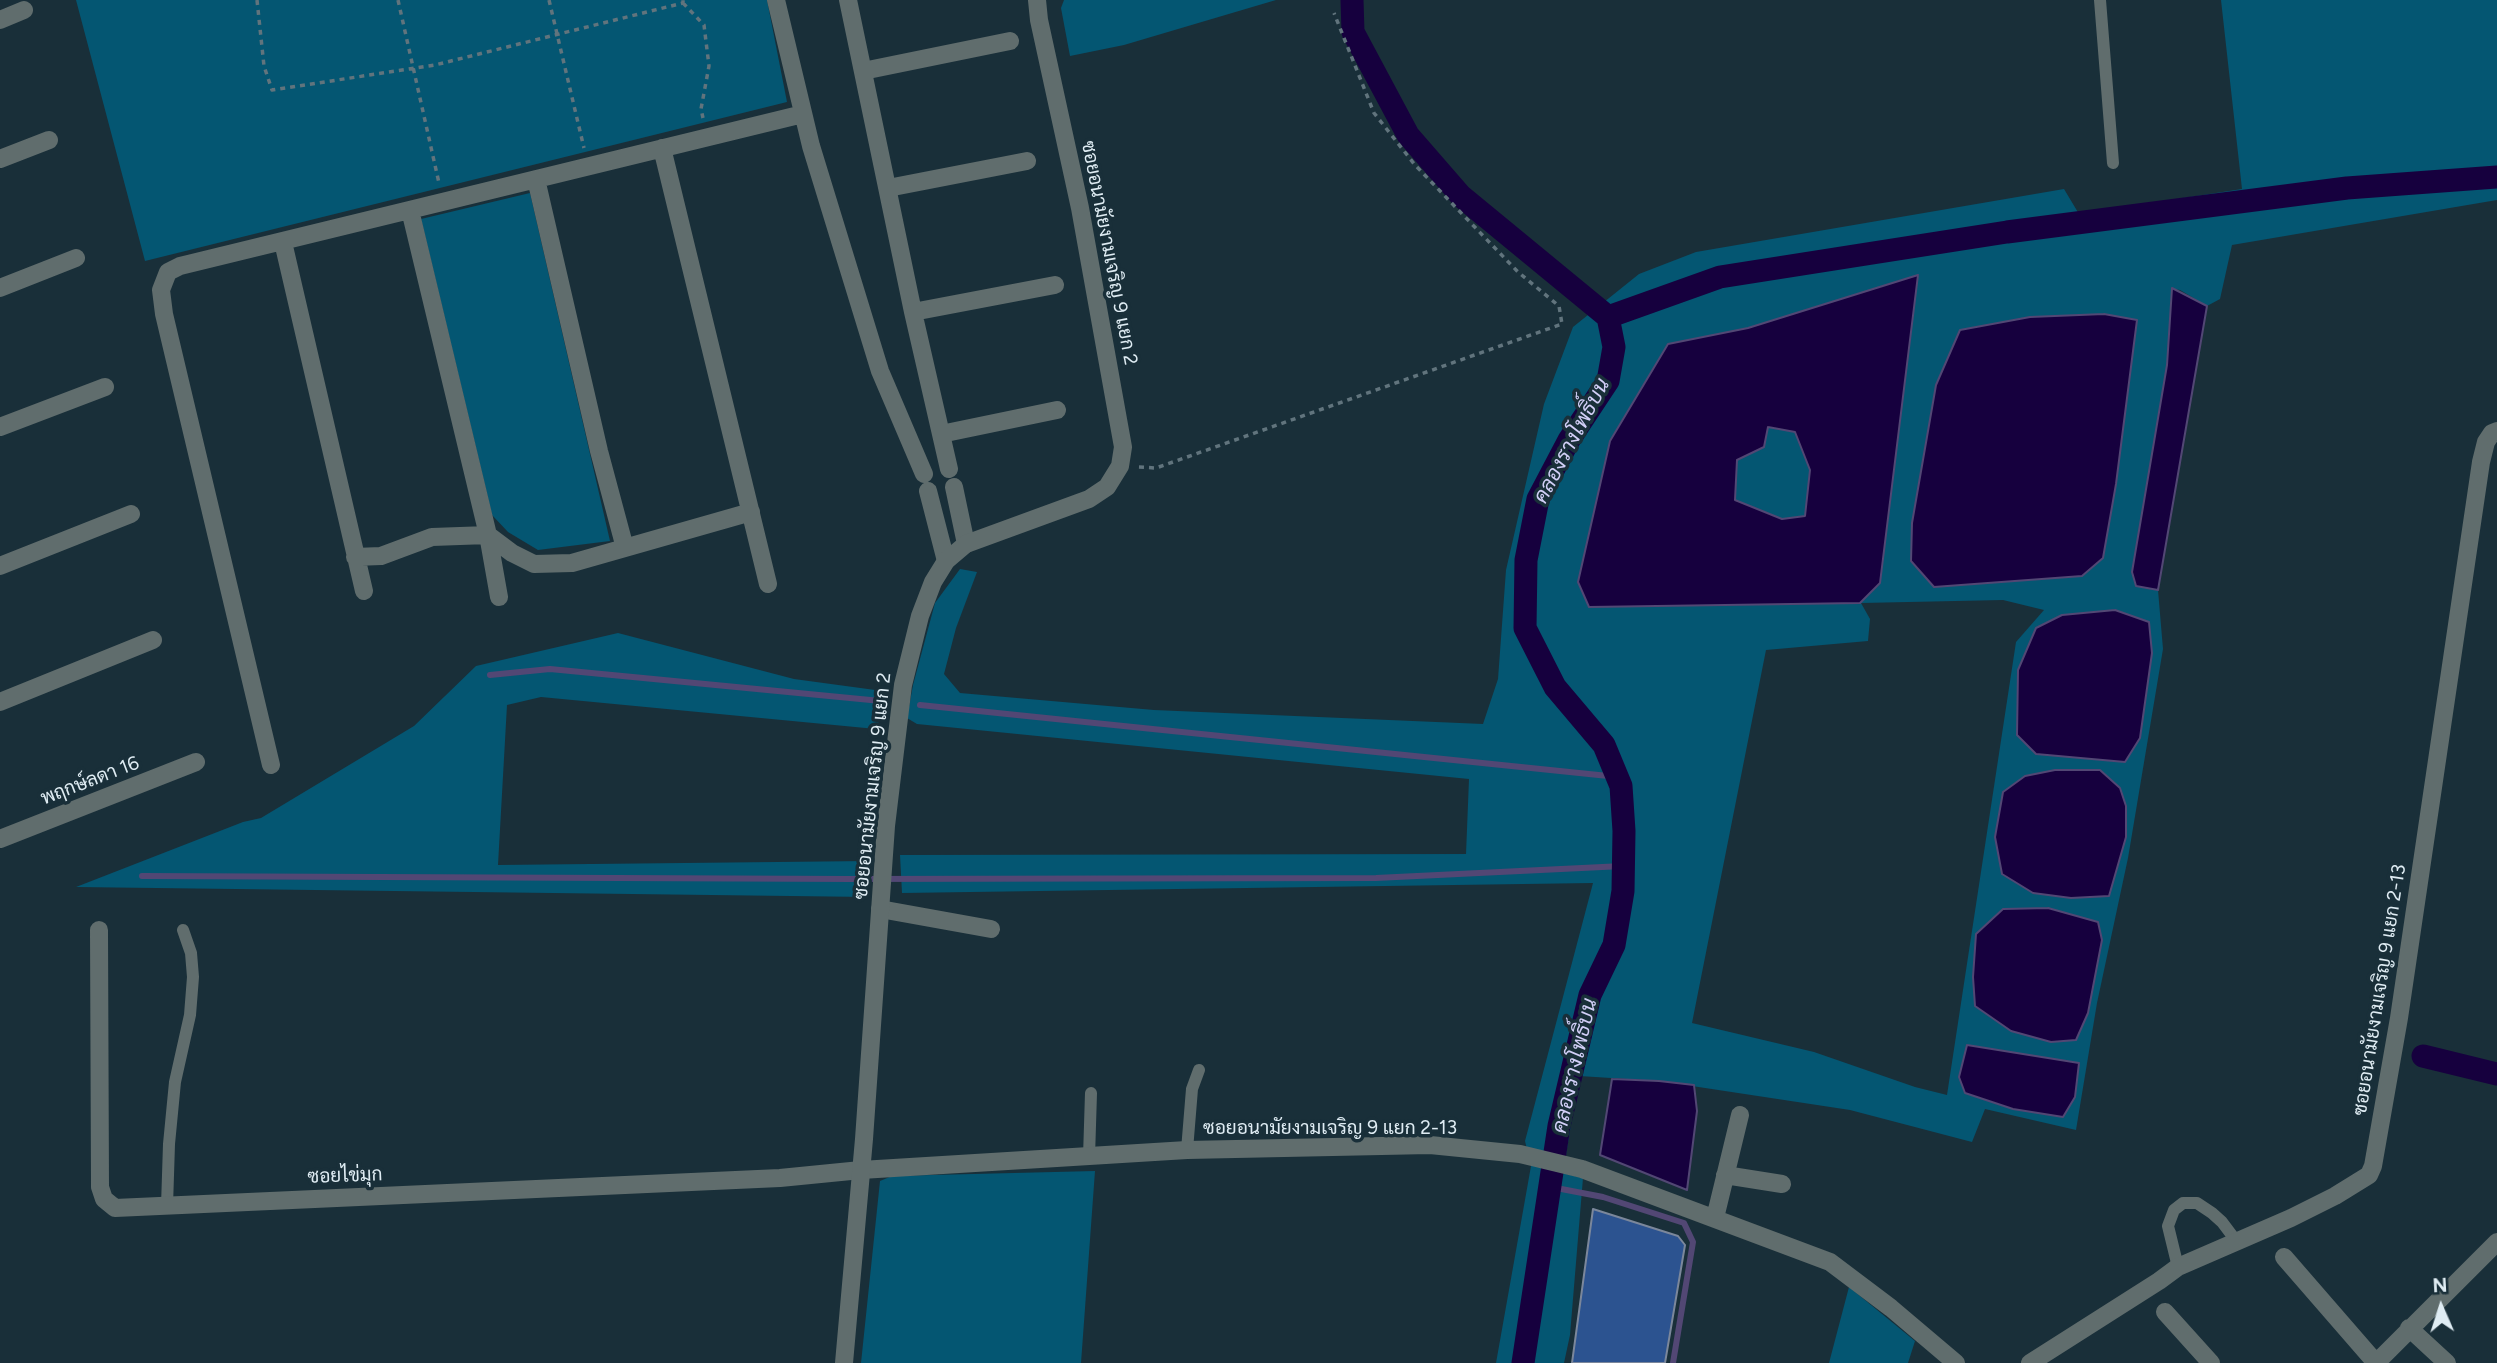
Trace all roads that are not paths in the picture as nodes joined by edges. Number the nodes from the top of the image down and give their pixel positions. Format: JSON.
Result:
{"nodes":[{"id":1,"x":776,"y":0,"type":"edge"},
{"id":2,"x":848,"y":0,"type":"edge"},
{"id":3,"x":1037,"y":0,"type":"edge"},
{"id":4,"x":2100,"y":0,"type":"edge"},
{"id":5,"x":24,"y":10,"type":"dead end"},
{"id":6,"x":0,"y":20,"type":"edge"},
{"id":7,"x":1010,"y":41,"type":"dead end"},
{"id":8,"x":863,"y":71,"type":"junction"},
{"id":9,"x":803,"y":114,"type":"junction"},
{"id":10,"x":49,"y":140,"type":"dead end"},
{"id":11,"x":662,"y":148,"type":"junction"},
{"id":12,"x":0,"y":159,"type":"edge"},
{"id":13,"x":1027,"y":160,"type":"dead end"},
{"id":14,"x":2113,"y":163,"type":"dead end"},
{"id":15,"x":537,"y":179,"type":"junction"},
{"id":16,"x":888,"y":188,"type":"junction"},
{"id":17,"x":410,"y":210,"type":"junction"},
{"id":18,"x":283,"y":242,"type":"junction"},
{"id":19,"x":76,"y":258,"type":"dead end"},
{"id":20,"x":1055,"y":285,"type":"dead end"},
{"id":21,"x":0,"y":288,"type":"edge"},
{"id":22,"x":914,"y":312,"type":"junction"},
{"id":23,"x":105,"y":387,"type":"dead end"},
{"id":24,"x":1057,"y":410,"type":"dead end"},
{"id":25,"x":0,"y":427,"type":"edge"},
{"id":26,"x":2497,"y":431,"type":"edge"},
{"id":27,"x":941,"y":434,"type":"junction"},
{"id":28,"x":950,"y":470,"type":"junction"},
{"id":29,"x":924,"y":475,"type":"junction"},
{"id":30,"x":751,"y":512,"type":"junction"},
{"id":31,"x":131,"y":514,"type":"dead end"},
{"id":32,"x":488,"y":535,"type":"junction"},
{"id":33,"x":966,"y":544,"type":"junction"},
{"id":34,"x":625,"y":548,"type":"junction"},
{"id":35,"x":355,"y":557,"type":"junction"},
{"id":36,"x":946,"y":561,"type":"junction"},
{"id":37,"x":0,"y":566,"type":"edge"},
{"id":38,"x":768,"y":584,"type":"dead end"},
{"id":39,"x":364,"y":591,"type":"dead end"},
{"id":40,"x":499,"y":597,"type":"dead end"},
{"id":41,"x":153,"y":640,"type":"dead end"},
{"id":42,"x":0,"y":702,"type":"edge"},
{"id":43,"x":196,"y":762,"type":"dead end"},
{"id":44,"x":271,"y":765,"type":"dead end"},
{"id":45,"x":0,"y":839,"type":"edge"},
{"id":46,"x":880,"y":909,"type":"junction"},
{"id":47,"x":991,"y":929,"type":"dead end"},
{"id":48,"x":99,"y":930,"type":"dead end"},
{"id":49,"x":183,"y":930,"type":"dead end"},
{"id":50,"x":1199,"y":1070,"type":"dead end"},
{"id":51,"x":1091,"y":1093,"type":"dead end"},
{"id":52,"x":1740,"y":1115,"type":"dead end"},
{"id":53,"x":1187,"y":1150,"type":"junction"},
{"id":54,"x":1089,"y":1157,"type":"junction"},
{"id":55,"x":861,"y":1170,"type":"junction"},
{"id":56,"x":1726,"y":1175,"type":"junction"},
{"id":57,"x":1782,"y":1184,"type":"dead end"},
{"id":58,"x":167,"y":1206,"type":"junction"},
{"id":59,"x":1715,"y":1218,"type":"junction"},
{"id":60,"x":2237,"y":1242,"type":"junction"},
{"id":61,"x":2496,"y":1246,"type":"edge"},
{"id":62,"x":2284,"y":1256,"type":"dead end"},
{"id":63,"x":2178,"y":1267,"type":"junction"},
{"id":64,"x":2165,"y":1312,"type":"dead end"},
{"id":65,"x":2409,"y":1328,"type":"junction"},
{"id":66,"x":844,"y":1363,"type":"edge"},
{"id":67,"x":1956,"y":1363,"type":"edge"},
{"id":68,"x":2030,"y":1363,"type":"edge"},
{"id":69,"x":2211,"y":1363,"type":"edge"},
{"id":70,"x":2376,"y":1363,"type":"edge"},
{"id":71,"x":2447,"y":1363,"type":"edge"}],
"edges":[{"from":1,"to":9,"type":"street"},
{"from":2,"to":8,"type":"street"},
{"from":3,"to":33,"type":"street","name":"ซอยอนามัยงามเจริญ 9 แยก 2"},
{"from":4,"to":14,"type":"lane"},
{"from":5,"to":6,"type":"street"},
{"from":7,"to":8,"type":"street"},
{"from":8,"to":16,"type":"street"},
{"from":9,"to":11,"type":"street"},
{"from":9,"to":29,"type":"street"},
{"from":10,"to":12,"type":"street"},
{"from":11,"to":15,"type":"street"},
{"from":11,"to":30,"type":"street"},
{"from":13,"to":16,"type":"street"},
{"from":15,"to":17,"type":"street"},
{"from":15,"to":34,"type":"street"},
{"from":16,"to":22,"type":"street"},
{"from":17,"to":18,"type":"street"},
{"from":17,"to":32,"type":"street"},
{"from":18,"to":35,"type":"street"},
{"from":18,"to":44,"type":"street"},
{"from":19,"to":21,"type":"street"},
{"from":20,"to":22,"type":"street"},
{"from":22,"to":27,"type":"street"},
{"from":23,"to":25,"type":"street"},
{"from":24,"to":27,"type":"street"},
{"from":26,"to":60,"type":"street","name":"ซอยอนามัยงามเจริญ 9 แยก 2-13"},
{"from":27,"to":28,"type":"street"},
{"from":28,"to":29,"type":"street"},
{"from":28,"to":33,"type":"street"},
{"from":29,"to":36,"type":"street"},
{"from":30,"to":34,"type":"street"},
{"from":30,"to":38,"type":"street"},
{"from":31,"to":37,"type":"street"},
{"from":32,"to":34,"type":"street"},
{"from":32,"to":35,"type":"street"},
{"from":32,"to":40,"type":"street"},
{"from":33,"to":36,"type":"street","name":"ซอยอนามัยงามเจริญ 9 แยก 2"},
{"from":35,"to":39,"type":"street"},
{"from":36,"to":46,"type":"street","name":"ซอยอนามัยงามเจริญ 9 แยก 2"},
{"from":41,"to":42,"type":"street"},
{"from":43,"to":45,"type":"street","name":"พฤกษ์ลดา 16"},
{"from":46,"to":47,"type":"street"},
{"from":46,"to":55,"type":"street","name":"ซอยอนามัยงามเจริญ 9 แยก 2"},
{"from":48,"to":58,"type":"street","name":"ซอยไข่มุก"},
{"from":49,"to":58,"type":"lane"},
{"from":50,"to":53,"type":"lane"},
{"from":51,"to":54,"type":"lane"},
{"from":52,"to":56,"type":"street"},
{"from":53,"to":54,"type":"street","name":"ซอยอนามัยงามเจริญ 9 แยก 2-13"},
{"from":53,"to":59,"type":"street","name":"ซอยอนามัยงามเจริญ 9 แยก 2-13"},
{"from":54,"to":55,"type":"street","name":"ซอยอนามัยงามเจริญ 9 แยก 2-13"},
{"from":55,"to":58,"type":"street","name":"ซอยไข่มุก"},
{"from":55,"to":66,"type":"street","name":"ซอยอนามัยงามเจริญ 9 แยก 2"},
{"from":56,"to":57,"type":"street"},
{"from":56,"to":59,"type":"street"},
{"from":59,"to":67,"type":"street","name":"ซอยอนามัยงามเจริญ 9 แยก 2-13"},
{"from":60,"to":63,"type":"street","name":"ซอยอนามัยงามเจริญ 9 แยก 2-13"},
{"from":60,"to":63,"type":"lane"},
{"from":61,"to":65,"type":"street"},
{"from":62,"to":70,"type":"street"},
{"from":63,"to":68,"type":"street","name":"ซอยอนามัยงามเจริญ 9 แยก 2-13"},
{"from":64,"to":69,"type":"street"},
{"from":65,"to":70,"type":"street"},
{"from":65,"to":71,"type":"street"}]}
